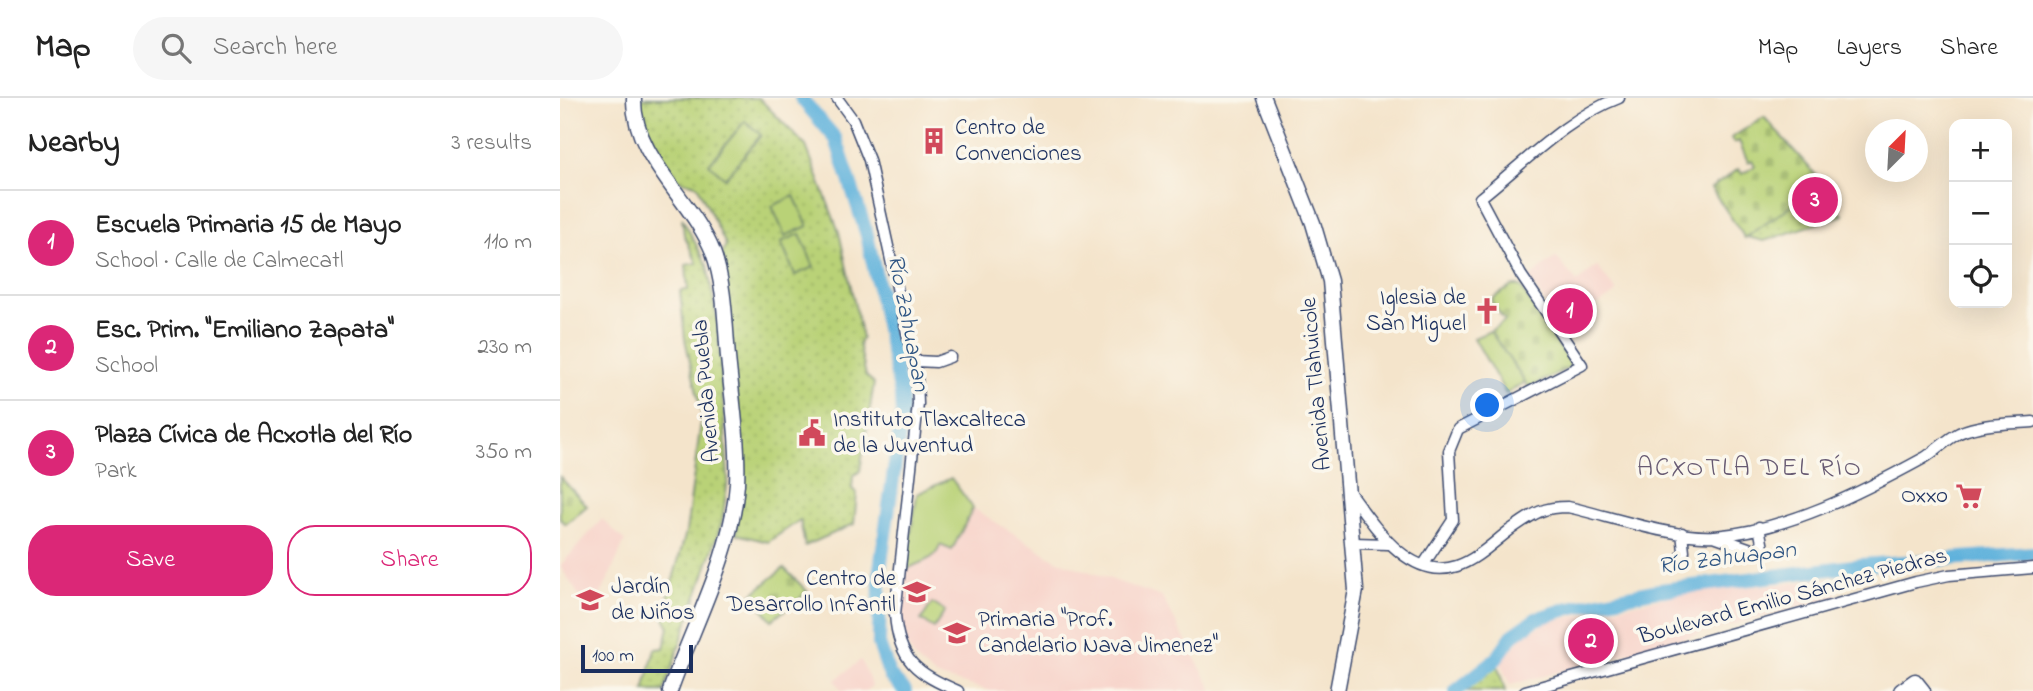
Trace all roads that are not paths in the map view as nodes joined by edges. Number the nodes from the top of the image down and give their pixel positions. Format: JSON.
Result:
{"nodes":[{"id":1,"x":634,"y":98,"type":"edge"},
{"id":2,"x":837,"y":98,"type":"edge"},
{"id":3,"x":1264,"y":98,"type":"edge"},
{"id":4,"x":1619,"y":98,"type":"edge"},
{"id":5,"x":950,"y":357,"type":"dead end"},
{"id":6,"x":915,"y":361,"type":"junction"},
{"id":7,"x":2033,"y":422,"type":"edge"},
{"id":8,"x":1350,"y":493,"type":"junction"},
{"id":9,"x":1759,"y":527,"type":"junction"},
{"id":10,"x":1682,"y":533,"type":"junction"},
{"id":11,"x":1714,"y":536,"type":"junction"},
{"id":12,"x":1354,"y":544,"type":"junction"},
{"id":13,"x":1388,"y":544,"type":"junction"},
{"id":14,"x":1763,"y":548,"type":"dead end"},
{"id":15,"x":1751,"y":549,"type":"dead end"},
{"id":16,"x":1680,"y":561,"type":"dead end"},
{"id":17,"x":1424,"y":564,"type":"junction"},
{"id":18,"x":2033,"y":568,"type":"edge"},
{"id":19,"x":1340,"y":675,"type":"junction"},
{"id":20,"x":1919,"y":686,"type":"edge"},
{"id":21,"x":670,"y":691,"type":"edge"},
{"id":22,"x":958,"y":691,"type":"edge"},
{"id":23,"x":1337,"y":691,"type":"edge"},
{"id":24,"x":1343,"y":691,"type":"edge"},
{"id":25,"x":1525,"y":691,"type":"edge"},
{"id":26,"x":1901,"y":691,"type":"edge"}],
"edges":[{"from":1,"to":21,"type":"main road","name":"Avenida Puebla"},
{"from":2,"to":6,"type":"street"},
{"from":3,"to":8,"type":"main road","name":"Avenida Tlahuicole"},
{"from":4,"to":17,"type":"street"},
{"from":5,"to":6,"type":"street"},
{"from":6,"to":22,"type":"street"},
{"from":7,"to":9,"type":"street"},
{"from":8,"to":12,"type":"main road","name":"Avenida Tlahuicole"},
{"from":8,"to":13,"type":"street"},
{"from":9,"to":11,"type":"street"},
{"from":9,"to":14,"type":"street"},
{"from":10,"to":11,"type":"street"},
{"from":10,"to":16,"type":"street"},
{"from":10,"to":17,"type":"street"},
{"from":11,"to":15,"type":"street"},
{"from":12,"to":13,"type":"street"},
{"from":12,"to":19,"type":"main road","name":"Avenida Tlahuicole"},
{"from":13,"to":17,"type":"street"},
{"from":18,"to":25,"type":"street","name":"Boulevard Emilio Sánchez Piedras"},
{"from":19,"to":23,"type":"main road","name":"Avenida Tlahuicole"},
{"from":19,"to":24,"type":"main road","name":"Avenida Tlahuicole"},
{"from":20,"to":26,"type":"main road"}]}
